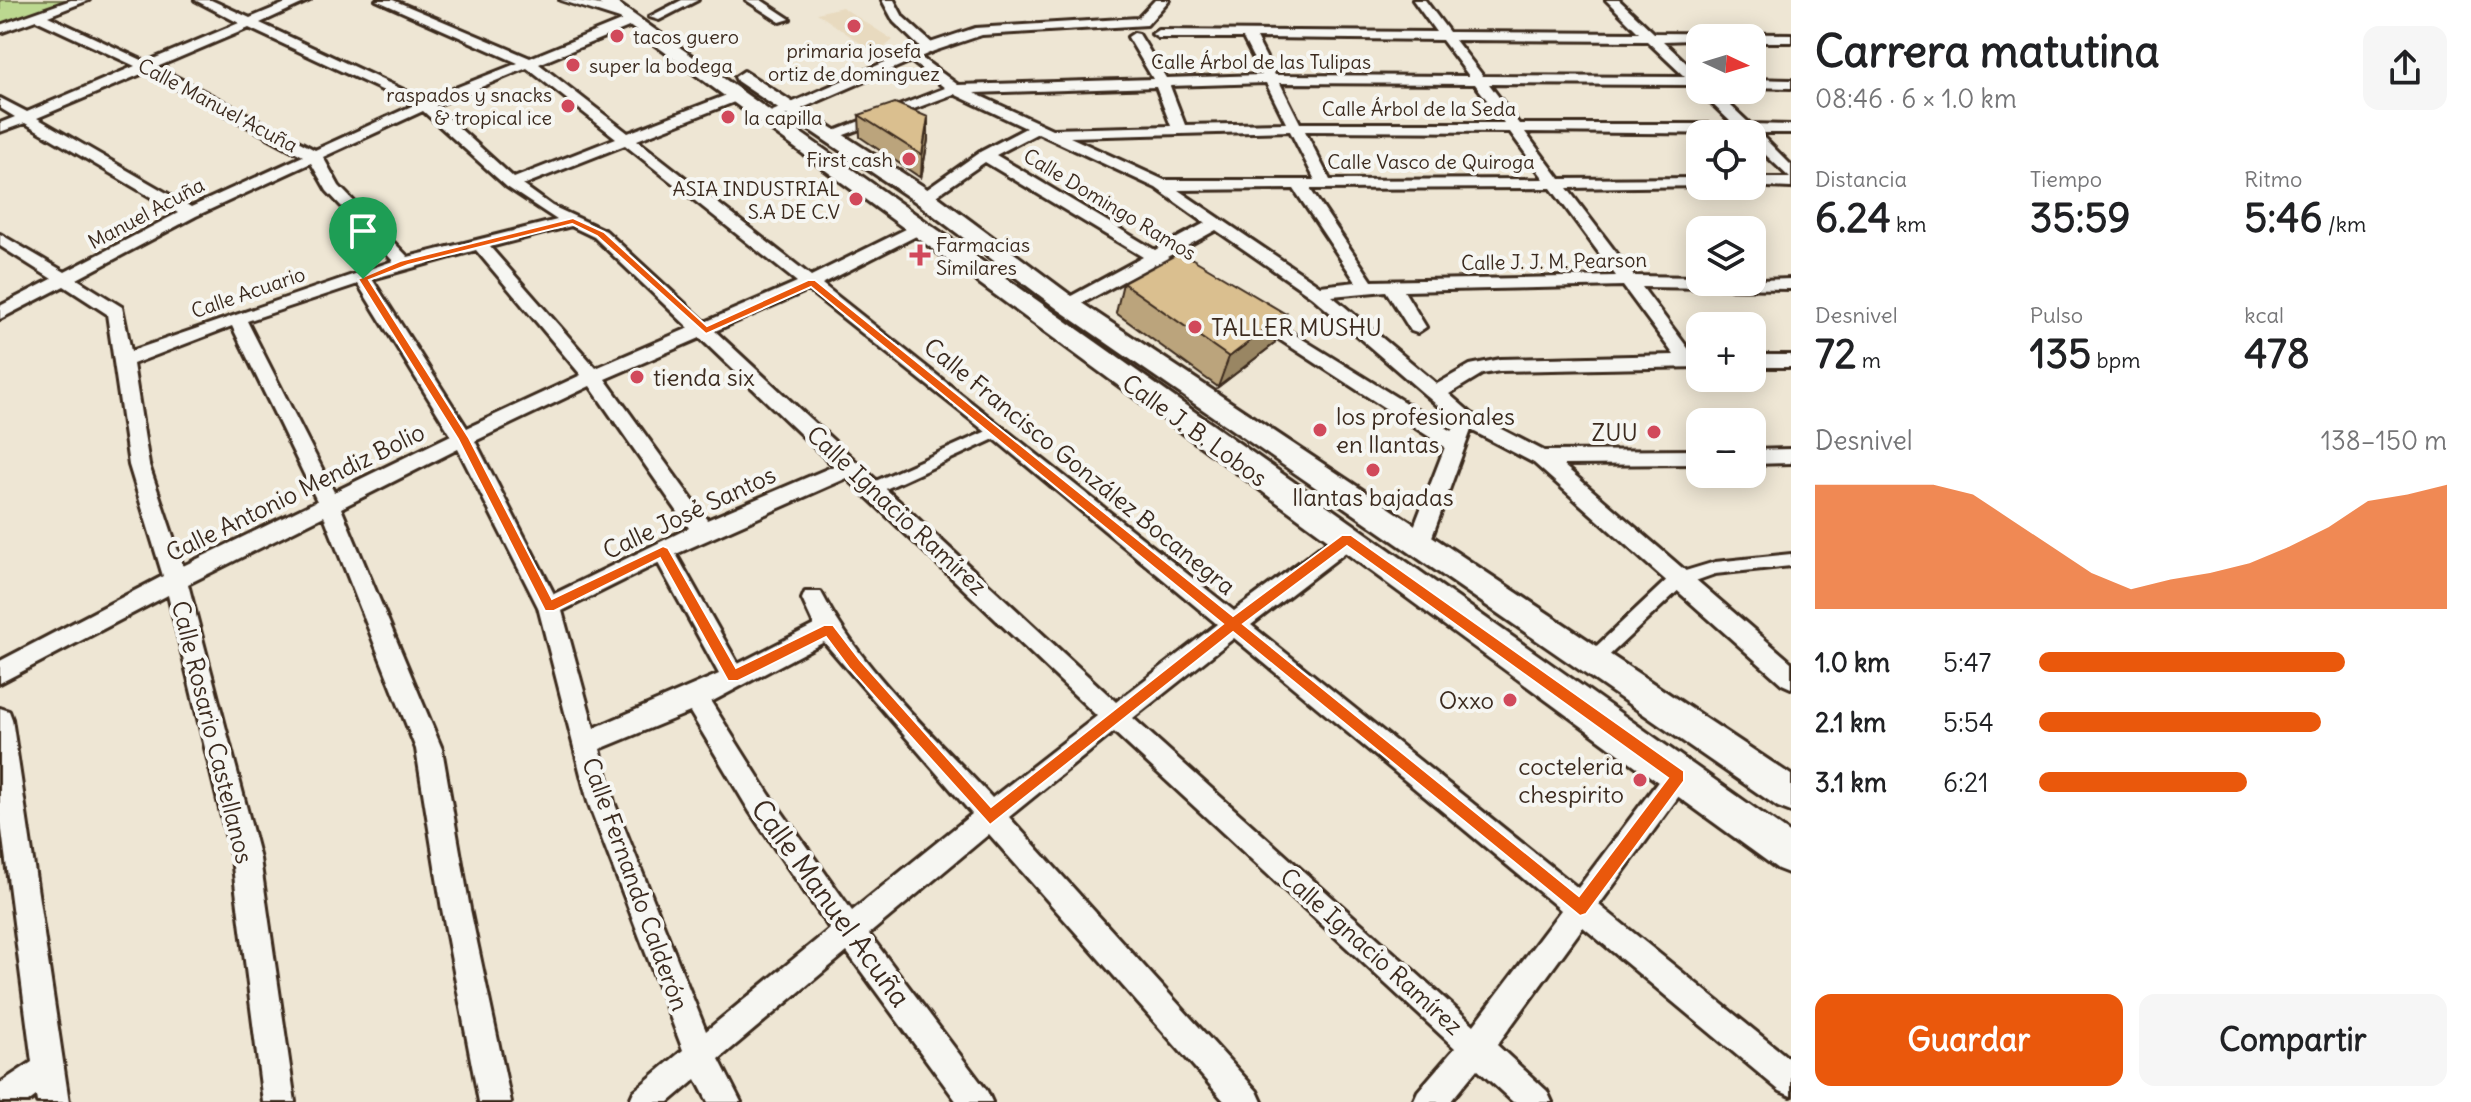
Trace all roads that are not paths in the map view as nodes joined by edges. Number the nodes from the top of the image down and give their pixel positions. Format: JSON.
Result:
{"nodes":[{"id":1,"x":83,"y":0,"type":"edge"},
{"id":2,"x":201,"y":0,"type":"edge"},
{"id":3,"x":304,"y":0,"type":"edge"},
{"id":4,"x":382,"y":0,"type":"edge"},
{"id":5,"x":566,"y":0,"type":"edge"},
{"id":6,"x":602,"y":0,"type":"edge"},
{"id":7,"x":692,"y":0,"type":"edge"},
{"id":8,"x":752,"y":0,"type":"edge"},
{"id":9,"x":888,"y":0,"type":"edge"},
{"id":10,"x":1162,"y":0,"type":"edge"},
{"id":11,"x":1179,"y":0,"type":"edge"},
{"id":12,"x":1419,"y":0,"type":"edge"},
{"id":13,"x":1612,"y":0,"type":"edge"},
{"id":14,"x":636,"y":14,"type":"edge"},
{"id":15,"x":37,"y":16,"type":"junction"},
{"id":16,"x":784,"y":19,"type":"dead end"},
{"id":17,"x":248,"y":22,"type":"junction"},
{"id":18,"x":0,"y":29,"type":"edge"},
{"id":19,"x":1158,"y":34,"type":"junction"},
{"id":20,"x":1248,"y":35,"type":"junction"},
{"id":21,"x":1649,"y":36,"type":"junction"},
{"id":22,"x":965,"y":37,"type":"junction"},
{"id":23,"x":1134,"y":37,"type":"junction"},
{"id":24,"x":1447,"y":38,"type":"junction"},
{"id":25,"x":1791,"y":38,"type":"edge"},
{"id":26,"x":920,"y":52,"type":"junction"},
{"id":27,"x":528,"y":62,"type":"junction"},
{"id":28,"x":147,"y":67,"type":"junction"},
{"id":29,"x":1686,"y":70,"type":"edge"},
{"id":30,"x":1267,"y":79,"type":"junction"},
{"id":31,"x":1161,"y":81,"type":"junction"},
{"id":32,"x":1479,"y":81,"type":"junction"},
{"id":33,"x":1766,"y":83,"type":"edge"},
{"id":34,"x":1686,"y":84,"type":"edge"},
{"id":35,"x":1791,"y":84,"type":"edge"},
{"id":36,"x":955,"y":89,"type":"junction"},
{"id":37,"x":737,"y":96,"type":"junction"},
{"id":38,"x":0,"y":102,"type":"edge"},
{"id":39,"x":1721,"y":104,"type":"edge"},
{"id":40,"x":425,"y":105,"type":"junction"},
{"id":41,"x":779,"y":112,"type":"junction"},
{"id":42,"x":27,"y":117,"type":"junction"},
{"id":43,"x":1737,"y":120,"type":"edge"},
{"id":44,"x":1294,"y":127,"type":"junction"},
{"id":45,"x":0,"y":128,"type":"edge"},
{"id":46,"x":1513,"y":128,"type":"junction"},
{"id":47,"x":1179,"y":129,"type":"junction"},
{"id":48,"x":1791,"y":129,"type":"edge"},
{"id":49,"x":1042,"y":130,"type":"junction"},
{"id":50,"x":1766,"y":131,"type":"edge"},
{"id":51,"x":1686,"y":132,"type":"edge"},
{"id":52,"x":831,"y":135,"type":"junction"},
{"id":53,"x":628,"y":139,"type":"junction"},
{"id":54,"x":1766,"y":149,"type":"edge"},
{"id":55,"x":985,"y":155,"type":"junction"},
{"id":56,"x":315,"y":156,"type":"junction"},
{"id":57,"x":1791,"y":174,"type":"edge"},
{"id":58,"x":1298,"y":183,"type":"junction"},
{"id":59,"x":1324,"y":183,"type":"junction"},
{"id":60,"x":1554,"y":183,"type":"junction"},
{"id":61,"x":1686,"y":183,"type":"edge"},
{"id":62,"x":1766,"y":183,"type":"edge"},
{"id":63,"x":1791,"y":183,"type":"edge"},
{"id":64,"x":512,"y":184,"type":"junction"},
{"id":65,"x":1161,"y":185,"type":"junction"},
{"id":66,"x":924,"y":197,"type":"junction"},
{"id":67,"x":190,"y":213,"type":"junction"},
{"id":68,"x":573,"y":221,"type":"junction"},
{"id":69,"x":1216,"y":223,"type":"junction"},
{"id":70,"x":922,"y":227,"type":"junction"},
{"id":71,"x":0,"y":239,"type":"edge"},
{"id":72,"x":481,"y":246,"type":"junction"},
{"id":73,"x":1156,"y":257,"type":"junction"},
{"id":74,"x":404,"y":263,"type":"junction"},
{"id":75,"x":363,"y":279,"type":"junction"},
{"id":76,"x":66,"y":280,"type":"junction"},
{"id":77,"x":1626,"y":281,"type":"junction"},
{"id":78,"x":812,"y":282,"type":"junction"},
{"id":79,"x":1791,"y":284,"type":"edge"},
{"id":80,"x":1367,"y":286,"type":"junction"},
{"id":81,"x":1392,"y":286,"type":"junction"},
{"id":82,"x":1210,"y":290,"type":"edge"},
{"id":83,"x":1317,"y":292,"type":"junction"},
{"id":84,"x":1068,"y":305,"type":"junction"},
{"id":85,"x":1237,"y":307,"type":"edge"},
{"id":86,"x":0,"y":313,"type":"edge"},
{"id":87,"x":237,"y":318,"type":"junction"},
{"id":88,"x":1417,"y":327,"type":"dead end"},
{"id":89,"x":706,"y":331,"type":"junction"},
{"id":90,"x":1686,"y":352,"type":"edge"},
{"id":91,"x":123,"y":361,"type":"junction"},
{"id":92,"x":1686,"y":361,"type":"edge"},
{"id":93,"x":1766,"y":361,"type":"edge"},
{"id":94,"x":1791,"y":361,"type":"edge"},
{"id":95,"x":593,"y":377,"type":"junction"},
{"id":96,"x":1436,"y":393,"type":"junction"},
{"id":97,"x":1465,"y":419,"type":"junction"},
{"id":98,"x":998,"y":431,"type":"junction"},
{"id":99,"x":463,"y":438,"type":"junction"},
{"id":100,"x":1456,"y":444,"type":"junction"},
{"id":101,"x":1791,"y":456,"type":"edge"},
{"id":102,"x":1686,"y":457,"type":"edge"},
{"id":103,"x":1766,"y":457,"type":"edge"},
{"id":104,"x":1541,"y":458,"type":"junction"},
{"id":105,"x":852,"y":467,"type":"junction"},
{"id":106,"x":874,"y":488,"type":"junction"},
{"id":107,"x":329,"y":503,"type":"junction"},
{"id":108,"x":703,"y":531,"type":"junction"},
{"id":109,"x":1347,"y":539,"type":"junction"},
{"id":110,"x":1418,"y":545,"type":"junction"},
{"id":111,"x":663,"y":551,"type":"junction"},
{"id":112,"x":1791,"y":560,"type":"edge"},
{"id":113,"x":176,"y":580,"type":"junction"},
{"id":114,"x":1678,"y":580,"type":"junction"},
{"id":115,"x":813,"y":599,"type":"dead end"},
{"id":116,"x":549,"y":607,"type":"junction"},
{"id":117,"x":1233,"y":624,"type":"junction"},
{"id":118,"x":828,"y":629,"type":"junction"},
{"id":119,"x":1592,"y":661,"type":"junction"},
{"id":120,"x":0,"y":673,"type":"edge"},
{"id":121,"x":733,"y":677,"type":"junction"},
{"id":122,"x":1791,"y":677,"type":"edge"},
{"id":123,"x":695,"y":698,"type":"junction"},
{"id":124,"x":1116,"y":718,"type":"junction"},
{"id":125,"x":0,"y":719,"type":"edge"},
{"id":126,"x":584,"y":744,"type":"junction"},
{"id":127,"x":1678,"y":776,"type":"junction"},
{"id":128,"x":1791,"y":795,"type":"edge"},
{"id":129,"x":990,"y":817,"type":"junction"},
{"id":130,"x":1791,"y":856,"type":"edge"},
{"id":131,"x":1580,"y":908,"type":"junction"},
{"id":132,"x":851,"y":931,"type":"junction"},
{"id":133,"x":1477,"y":1046,"type":"junction"},
{"id":134,"x":700,"y":1055,"type":"junction"},
{"id":135,"x":50,"y":1068,"type":"junction"},
{"id":136,"x":1791,"y":1080,"type":"edge"},
{"id":137,"x":0,"y":1102,"type":"edge"},
{"id":138,"x":53,"y":1102,"type":"edge"},
{"id":139,"x":279,"y":1102,"type":"edge"},
{"id":140,"x":495,"y":1102,"type":"edge"},
{"id":141,"x":645,"y":1102,"type":"edge"},
{"id":142,"x":725,"y":1102,"type":"edge"},
{"id":143,"x":976,"y":1102,"type":"edge"},
{"id":144,"x":1246,"y":1102,"type":"edge"},
{"id":145,"x":1429,"y":1102,"type":"edge"},
{"id":146,"x":1536,"y":1102,"type":"edge"}],
"edges":[{"from":1,"to":15,"type":"street"},
{"from":2,"to":17,"type":"street","name":"Calle Ignacio Ramírez"},
{"from":3,"to":17,"type":"street"},
{"from":4,"to":27,"type":"street","name":"Calle Francisco González Bocanegra"},
{"from":5,"to":14,"type":"street"},
{"from":6,"to":14,"type":"main road","name":"Calle J. B. Lobos"},
{"from":7,"to":14,"type":"street","name":"Manuel Acuña"},
{"from":8,"to":16,"type":"street"},
{"from":9,"to":26,"type":"street"},
{"from":10,"to":22,"type":"street"},
{"from":11,"to":19,"type":"street"},
{"from":12,"to":24,"type":"street"},
{"from":13,"to":21,"type":"street"},
{"from":14,"to":27,"type":"street","name":"Manuel Acuña"},
{"from":14,"to":37,"type":"main road","name":"Calle J. B. Lobos"},
{"from":14,"to":41,"type":"main road","name":"Calle J. B. Lobos"},
{"from":15,"to":18,"type":"street"},
{"from":15,"to":28,"type":"street","name":"Calle Manuel Acuña"},
{"from":17,"to":28,"type":"street"},
{"from":17,"to":40,"type":"street","name":"Calle Ignacio Ramírez"},
{"from":19,"to":20,"type":"street"},
{"from":19,"to":23,"type":"street"},
{"from":20,"to":24,"type":"street"},
{"from":20,"to":30,"type":"street"},
{"from":21,"to":24,"type":"street"},
{"from":21,"to":25,"type":"street"},
{"from":21,"to":29,"type":"street"},
{"from":22,"to":23,"type":"street"},
{"from":22,"to":26,"type":"street"},
{"from":23,"to":31,"type":"street"},
{"from":24,"to":32,"type":"street"},
{"from":26,"to":36,"type":"street"},
{"from":26,"to":41,"type":"street"},
{"from":27,"to":40,"type":"street","name":"Manuel Acuña"},
{"from":27,"to":53,"type":"street","name":"Calle Francisco González Bocanegra"},
{"from":28,"to":42,"type":"street"},
{"from":28,"to":56,"type":"street","name":"Calle Manuel Acuña"},
{"from":30,"to":31,"type":"street","name":"Calle Árbol de las Tulipas"},
{"from":30,"to":32,"type":"street","name":"Calle Árbol de las Tulipas"},
{"from":30,"to":44,"type":"street"},
{"from":31,"to":36,"type":"street","name":"Calle Árbol de las Tulipas"},
{"from":31,"to":47,"type":"street"},
{"from":32,"to":34,"type":"street","name":"Calle Árbol de las Tulipas"},
{"from":32,"to":46,"type":"street"},
{"from":33,"to":35,"type":"street"},
{"from":36,"to":49,"type":"street"},
{"from":36,"to":52,"type":"street","name":"Calle Árbol de las Tulipas"},
{"from":37,"to":41,"type":"main road","name":"Calle J. B. Lobos"},
{"from":37,"to":53,"type":"street"},
{"from":38,"to":42,"type":"street"},
{"from":39,"to":43,"type":"street"},
{"from":40,"to":56,"type":"street","name":"Manuel Acuña"},
{"from":40,"to":64,"type":"street","name":"Calle Ignacio Ramírez"},
{"from":41,"to":52,"type":"main road","name":"Calle J. B. Lobos"},
{"from":41,"to":70,"type":"main road","name":"Calle J. B. Lobos"},
{"from":42,"to":45,"type":"street"},
{"from":42,"to":67,"type":"street"},
{"from":44,"to":46,"type":"street","name":"Calle Árbol de la Seda"},
{"from":44,"to":47,"type":"street","name":"Calle Árbol de la Seda"},
{"from":44,"to":59,"type":"street"},
{"from":46,"to":51,"type":"street","name":"Calle Árbol de la Seda"},
{"from":46,"to":60,"type":"street"},
{"from":47,"to":49,"type":"street","name":"Calle Árbol de la Seda"},
{"from":48,"to":50,"type":"street","name":"Calle Árbol de la Seda"},
{"from":49,"to":55,"type":"street"},
{"from":49,"to":65,"type":"street"},
{"from":52,"to":66,"type":"main road","name":"Calle J. B. Lobos"},
{"from":53,"to":64,"type":"street"},
{"from":53,"to":78,"type":"street","name":"Calle Francisco González Bocanegra"},
{"from":54,"to":57,"type":"street"},
{"from":55,"to":66,"type":"street"},
{"from":55,"to":73,"type":"street","name":"Calle Domingo Ramos"},
{"from":56,"to":67,"type":"street","name":"Manuel Acuña"},
{"from":56,"to":74,"type":"street","name":"Calle Manuel Acuña"},
{"from":58,"to":59,"type":"street","name":"Calle Vasco de Quiroga"},
{"from":58,"to":65,"type":"street","name":"Calle Vasco de Quiroga"},
{"from":58,"to":80,"type":"street"},
{"from":59,"to":60,"type":"street","name":"Calle Vasco de Quiroga"},
{"from":60,"to":61,"type":"street","name":"Calle Vasco de Quiroga"},
{"from":60,"to":77,"type":"street"},
{"from":62,"to":63,"type":"street"},
{"from":64,"to":68,"type":"street","name":"Calle Ignacio Ramírez"},
{"from":65,"to":69,"type":"street"},
{"from":66,"to":84,"type":"main road","name":"Calle J. B. Lobos"},
{"from":67,"to":76,"type":"street","name":"Manuel Acuña"},
{"from":68,"to":72,"type":"street","name":"Calle Acuario"},
{"from":68,"to":89,"type":"street","name":"Calle Ignacio Ramírez"},
{"from":69,"to":73,"type":"street"},
{"from":69,"to":83,"type":"street"},
{"from":70,"to":78,"type":"street","name":"Calle Antonio Mendiz Bolio"},
{"from":70,"to":109,"type":"main road","name":"Calle J. B. Lobos"},
{"from":71,"to":76,"type":"street","name":"Calle Rosario Castellanos"},
{"from":72,"to":74,"type":"street","name":"Calle Acuario"},
{"from":72,"to":95,"type":"street"},
{"from":73,"to":82,"type":"street","name":"Calle Domingo Ramos"},
{"from":73,"to":84,"type":"street"},
{"from":74,"to":75,"type":"street","name":"Calle Acuario"},
{"from":75,"to":87,"type":"street","name":"Calle Acuario"},
{"from":75,"to":99,"type":"street","name":"Calle Fernando Calderón"},
{"from":76,"to":86,"type":"street","name":"Manuel Acuña"},
{"from":76,"to":91,"type":"street","name":"Calle Rosario Castellanos"},
{"from":77,"to":79,"type":"street","name":"Calle J. J. M. Pearson"},
{"from":77,"to":81,"type":"street","name":"Calle J. J. M. Pearson"},
{"from":77,"to":90,"type":"street"},
{"from":78,"to":89,"type":"street","name":"Calle Antonio Mendiz Bolio"},
{"from":78,"to":98,"type":"street","name":"Calle Francisco González Bocanegra"},
{"from":80,"to":81,"type":"street","name":"Calle J. J. M. Pearson"},
{"from":80,"to":83,"type":"street","name":"Calle J. J. M. Pearson"},
{"from":81,"to":88,"type":"street"},
{"from":83,"to":96,"type":"street"},
{"from":84,"to":110,"type":"main road","name":"Calle J. B. Lobos"},
{"from":85,"to":100,"type":"street"},
{"from":87,"to":91,"type":"street","name":"Calle Acuario"},
{"from":87,"to":107,"type":"street"},
{"from":89,"to":95,"type":"street","name":"Calle Antonio Mendiz Bolio"},
{"from":89,"to":105,"type":"street","name":"Calle Ignacio Ramírez"},
{"from":91,"to":113,"type":"street","name":"Calle Rosario Castellanos"},
{"from":92,"to":96,"type":"street"},
{"from":93,"to":94,"type":"street"},
{"from":95,"to":99,"type":"street","name":"Calle Antonio Mendiz Bolio"},
{"from":95,"to":108,"type":"street"},
{"from":96,"to":97,"type":"street"},
{"from":97,"to":100,"type":"street"},
{"from":97,"to":104,"type":"street"},
{"from":98,"to":106,"type":"street"},
{"from":98,"to":117,"type":"street","name":"Calle Francisco González Bocanegra"},
{"from":99,"to":107,"type":"street","name":"Calle Antonio Mendiz Bolio"},
{"from":99,"to":116,"type":"street","name":"Calle Fernando Calderón"},
{"from":100,"to":110,"type":"street"},
{"from":101,"to":103,"type":"street"},
{"from":102,"to":104,"type":"street"},
{"from":104,"to":114,"type":"street"},
{"from":105,"to":106,"type":"street","name":"Calle Ignacio Ramírez"},
{"from":105,"to":108,"type":"street","name":"Calle José Santos"},
{"from":106,"to":124,"type":"street","name":"Calle Ignacio Ramírez"},
{"from":107,"to":113,"type":"street","name":"Calle Antonio Mendiz Bolio"},
{"from":107,"to":140,"type":"street"},
{"from":108,"to":111,"type":"street","name":"Calle José Santos"},
{"from":109,"to":117,"type":"street"},
{"from":109,"to":127,"type":"main road","name":"Calle J. B. Lobos"},
{"from":110,"to":119,"type":"main road","name":"Calle J. B. Lobos"},
{"from":111,"to":116,"type":"street","name":"Calle José Santos"},
{"from":111,"to":121,"type":"street"},
{"from":112,"to":114,"type":"street"},
{"from":113,"to":120,"type":"street","name":"Calle Antonio Mendiz Bolio"},
{"from":113,"to":139,"type":"street","name":"Calle Rosario Castellanos"},
{"from":114,"to":119,"type":"street"},
{"from":114,"to":122,"type":"street"},
{"from":115,"to":118,"type":"street"},
{"from":116,"to":126,"type":"street","name":"Calle Fernando Calderón"},
{"from":117,"to":124,"type":"street"},
{"from":117,"to":131,"type":"street","name":"Calle Francisco González Bocanegra"},
{"from":118,"to":121,"type":"street"},
{"from":118,"to":129,"type":"street"},
{"from":119,"to":128,"type":"main road","name":"Calle J. B. Lobos"},
{"from":121,"to":123,"type":"street"},
{"from":123,"to":126,"type":"street"},
{"from":123,"to":132,"type":"street","name":"Calle Manuel Acuña"},
{"from":124,"to":129,"type":"street"},
{"from":124,"to":133,"type":"street","name":"Calle Ignacio Ramírez"},
{"from":125,"to":135,"type":"street"},
{"from":126,"to":134,"type":"street","name":"Calle Fernando Calderón"},
{"from":127,"to":130,"type":"main road","name":"Calle J. B. Lobos"},
{"from":127,"to":131,"type":"street"},
{"from":129,"to":132,"type":"street"},
{"from":129,"to":144,"type":"street"},
{"from":131,"to":133,"type":"street"},
{"from":131,"to":136,"type":"street","name":"Calle Francisco González Bocanegra"},
{"from":132,"to":134,"type":"street"},
{"from":132,"to":143,"type":"street","name":"Calle Manuel Acuña"},
{"from":133,"to":145,"type":"street"},
{"from":133,"to":146,"type":"street","name":"Calle Ignacio Ramírez"},
{"from":134,"to":141,"type":"street"},
{"from":134,"to":142,"type":"street","name":"Calle Fernando Calderón"},
{"from":135,"to":137,"type":"street"},
{"from":135,"to":138,"type":"street"}]}
